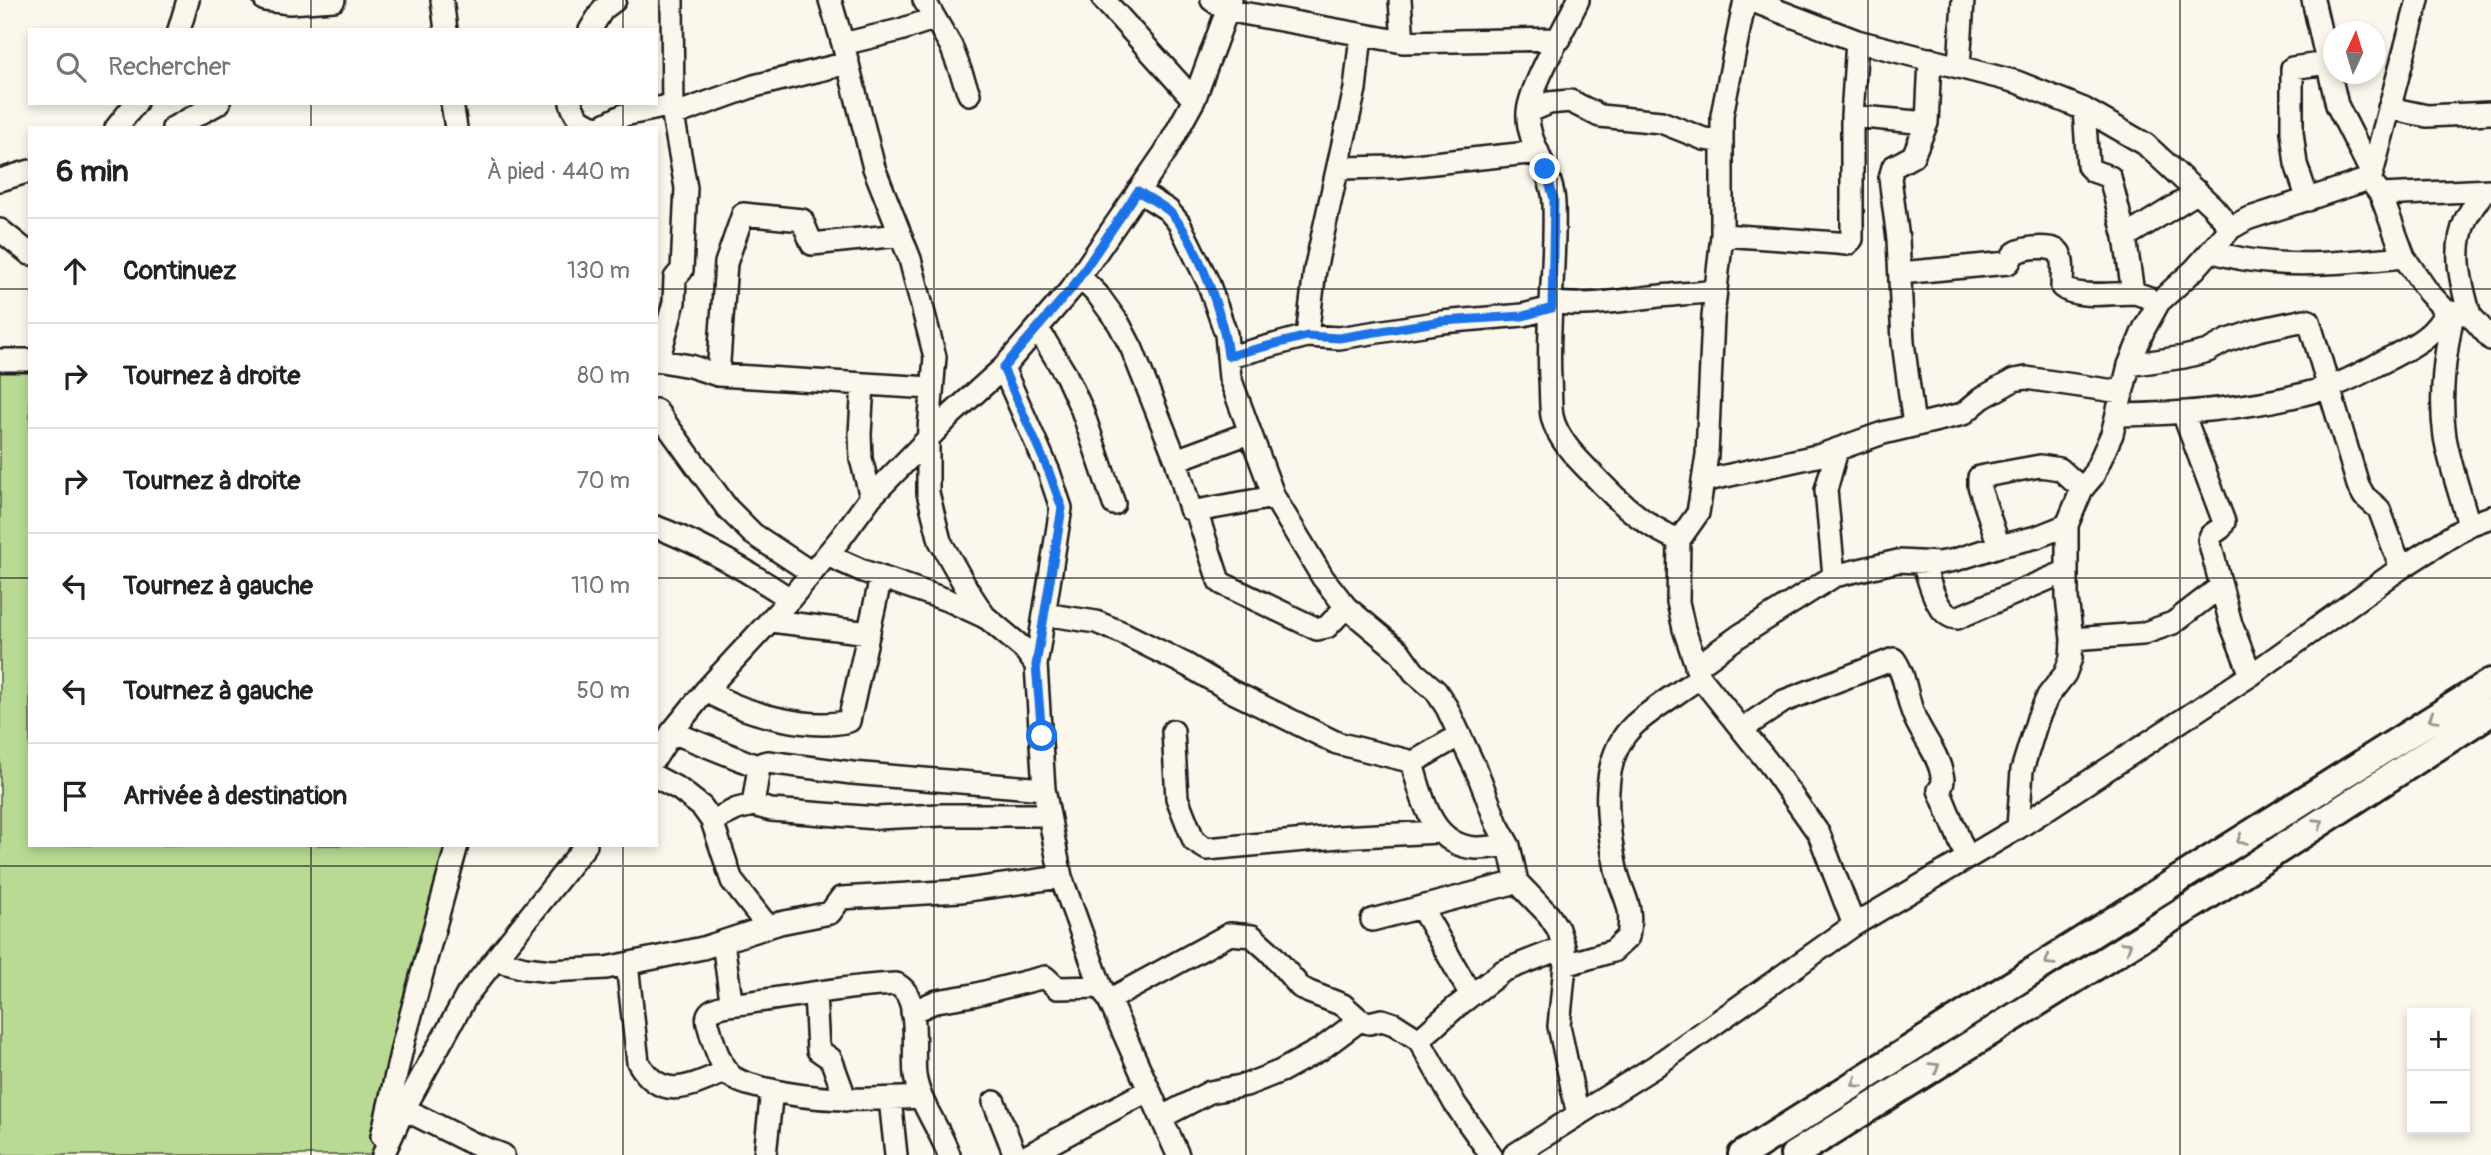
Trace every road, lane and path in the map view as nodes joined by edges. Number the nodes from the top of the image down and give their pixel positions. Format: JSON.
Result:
{"nodes":[{"id":1,"x":188,"y":0,"type":"edge"},
{"id":2,"x":265,"y":0,"type":"edge"},
{"id":3,"x":334,"y":0,"type":"edge"},
{"id":4,"x":442,"y":0,"type":"edge"},
{"id":5,"x":615,"y":0,"type":"edge"},
{"id":6,"x":672,"y":0,"type":"edge"},
{"id":7,"x":830,"y":0,"type":"edge"},
{"id":8,"x":1104,"y":0,"type":"edge"},
{"id":9,"x":1400,"y":0,"type":"edge"},
{"id":10,"x":1578,"y":0,"type":"edge"},
{"id":11,"x":1748,"y":0,"type":"edge"},
{"id":12,"x":1963,"y":0,"type":"edge"},
{"id":13,"x":2313,"y":0,"type":"edge"},
{"id":14,"x":2418,"y":0,"type":"edge"},
{"id":15,"x":1223,"y":3,"type":"edge"},
{"id":16,"x":928,"y":9,"type":"edge"},
{"id":17,"x":180,"y":28,"type":"edge"},
{"id":18,"x":446,"y":28,"type":"edge"},
{"id":19,"x":591,"y":28,"type":"edge"},
{"id":20,"x":1361,"y":35,"type":"junction"},
{"id":21,"x":1560,"y":38,"type":"junction"},
{"id":22,"x":1857,"y":41,"type":"junction"},
{"id":23,"x":1403,"y":42,"type":"junction"},
{"id":24,"x":2323,"y":45,"type":"edge"},
{"id":25,"x":846,"y":53,"type":"junction"},
{"id":26,"x":1930,"y":60,"type":"junction"},
{"id":27,"x":2323,"y":64,"type":"edge"},
{"id":28,"x":1959,"y":67,"type":"junction"},
{"id":29,"x":2332,"y":84,"type":"edge"},
{"id":30,"x":969,"y":94,"type":"dead end"},
{"id":31,"x":1194,"y":100,"type":"junction"},
{"id":32,"x":134,"y":105,"type":"edge"},
{"id":33,"x":215,"y":105,"type":"edge"},
{"id":34,"x":452,"y":105,"type":"edge"},
{"id":35,"x":572,"y":105,"type":"edge"},
{"id":36,"x":2389,"y":108,"type":"junction"},
{"id":37,"x":2084,"y":109,"type":"junction"},
{"id":38,"x":673,"y":110,"type":"junction"},
{"id":39,"x":1528,"y":112,"type":"junction"},
{"id":40,"x":2491,"y":113,"type":"edge"},
{"id":41,"x":1852,"y":116,"type":"junction"},
{"id":42,"x":1927,"y":122,"type":"junction"},
{"id":43,"x":119,"y":126,"type":"edge"},
{"id":44,"x":177,"y":126,"type":"edge"},
{"id":45,"x":456,"y":126,"type":"edge"},
{"id":46,"x":595,"y":126,"type":"edge"},
{"id":47,"x":601,"y":126,"type":"edge"},
{"id":48,"x":1721,"y":141,"type":"junction"},
{"id":49,"x":1538,"y":152,"type":"junction"},
{"id":50,"x":1339,"y":168,"type":"junction"},
{"id":51,"x":28,"y":172,"type":"edge"},
{"id":52,"x":0,"y":180,"type":"edge"},
{"id":53,"x":2374,"y":183,"type":"junction"},
{"id":54,"x":1138,"y":191,"type":"junction"},
{"id":55,"x":2487,"y":191,"type":"edge"},
{"id":56,"x":2198,"y":192,"type":"junction"},
{"id":57,"x":2308,"y":200,"type":"junction"},
{"id":58,"x":2231,"y":228,"type":"junction"},
{"id":59,"x":0,"y":230,"type":"edge"},
{"id":60,"x":900,"y":235,"type":"junction"},
{"id":61,"x":1722,"y":235,"type":"junction"},
{"id":62,"x":2125,"y":237,"type":"junction"},
{"id":63,"x":2211,"y":251,"type":"junction"},
{"id":64,"x":28,"y":252,"type":"edge"},
{"id":65,"x":2404,"y":257,"type":"junction"},
{"id":66,"x":1900,"y":273,"type":"junction"},
{"id":67,"x":1080,"y":277,"type":"junction"},
{"id":68,"x":1716,"y":290,"type":"junction"},
{"id":69,"x":2135,"y":293,"type":"junction"},
{"id":70,"x":2159,"y":302,"type":"junction"},
{"id":71,"x":1552,"y":305,"type":"junction"},
{"id":72,"x":2456,"y":313,"type":"junction"},
{"id":73,"x":1038,"y":329,"type":"junction"},
{"id":74,"x":1307,"y":336,"type":"junction"},
{"id":75,"x":2491,"y":339,"type":"edge"},
{"id":76,"x":1228,"y":356,"type":"junction"},
{"id":77,"x":658,"y":358,"type":"edge"},
{"id":78,"x":0,"y":360,"type":"edge"},
{"id":79,"x":28,"y":360,"type":"edge"},
{"id":80,"x":658,"y":361,"type":"edge"},
{"id":81,"x":2129,"y":365,"type":"junction"},
{"id":82,"x":1003,"y":368,"type":"junction"},
{"id":83,"x":718,"y":375,"type":"junction"},
{"id":84,"x":863,"y":384,"type":"junction"},
{"id":85,"x":931,"y":388,"type":"junction"},
{"id":86,"x":2328,"y":388,"type":"junction"},
{"id":87,"x":2121,"y":392,"type":"junction"},
{"id":88,"x":658,"y":413,"type":"edge"},
{"id":89,"x":2183,"y":414,"type":"junction"},
{"id":90,"x":2118,"y":415,"type":"junction"},
{"id":91,"x":1914,"y":425,"type":"junction"},
{"id":92,"x":1250,"y":433,"type":"junction"},
{"id":93,"x":928,"y":441,"type":"junction"},
{"id":94,"x":1836,"y":450,"type":"junction"},
{"id":95,"x":1176,"y":460,"type":"junction"},
{"id":96,"x":1703,"y":481,"type":"junction"},
{"id":97,"x":2082,"y":489,"type":"junction"},
{"id":98,"x":871,"y":497,"type":"junction"},
{"id":99,"x":1274,"y":497,"type":"junction"},
{"id":100,"x":1114,"y":504,"type":"dead end"},
{"id":101,"x":1196,"y":512,"type":"junction"},
{"id":102,"x":2491,"y":517,"type":"edge"},
{"id":103,"x":2067,"y":525,"type":"junction"},
{"id":104,"x":2469,"y":526,"type":"junction"},
{"id":105,"x":658,"y":528,"type":"edge"},
{"id":106,"x":1679,"y":540,"type":"junction"},
{"id":107,"x":1999,"y":546,"type":"junction"},
{"id":108,"x":827,"y":555,"type":"junction"},
{"id":109,"x":1923,"y":563,"type":"junction"},
{"id":110,"x":2401,"y":568,"type":"junction"},
{"id":111,"x":2067,"y":571,"type":"junction"},
{"id":112,"x":812,"y":573,"type":"junction"},
{"id":113,"x":1834,"y":576,"type":"junction"},
{"id":114,"x":881,"y":577,"type":"junction"},
{"id":115,"x":2220,"y":587,"type":"junction"},
{"id":116,"x":790,"y":599,"type":"junction"},
{"id":117,"x":1346,"y":607,"type":"junction"},
{"id":118,"x":1044,"y":614,"type":"junction"},
{"id":119,"x":987,"y":618,"type":"junction"},
{"id":120,"x":771,"y":621,"type":"junction"},
{"id":121,"x":869,"y":634,"type":"junction"},
{"id":122,"x":2072,"y":639,"type":"junction"},
{"id":123,"x":1036,"y":665,"type":"junction"},
{"id":124,"x":1698,"y":672,"type":"junction"},
{"id":125,"x":2251,"y":675,"type":"junction"},
{"id":126,"x":2491,"y":681,"type":"edge"},
{"id":127,"x":706,"y":690,"type":"junction"},
{"id":128,"x":2491,"y":712,"type":"edge"},
{"id":129,"x":1742,"y":729,"type":"junction"},
{"id":130,"x":1173,"y":731,"type":"dead end"},
{"id":131,"x":672,"y":732,"type":"junction"},
{"id":132,"x":1460,"y":735,"type":"junction"},
{"id":133,"x":658,"y":754,"type":"edge"},
{"id":134,"x":1412,"y":763,"type":"junction"},
{"id":135,"x":759,"y":767,"type":"junction"},
{"id":136,"x":658,"y":778,"type":"edge"},
{"id":137,"x":1044,"y":789,"type":"junction"},
{"id":138,"x":753,"y":805,"type":"junction"},
{"id":139,"x":1049,"y":815,"type":"junction"},
{"id":140,"x":712,"y":821,"type":"junction"},
{"id":141,"x":2018,"y":828,"type":"junction"},
{"id":142,"x":1439,"y":832,"type":"junction"},
{"id":143,"x":1509,"y":846,"type":"junction"},
{"id":144,"x":456,"y":847,"type":"edge"},
{"id":145,"x":584,"y":847,"type":"edge"},
{"id":146,"x":1967,"y":858,"type":"junction"},
{"id":147,"x":1061,"y":877,"type":"junction"},
{"id":148,"x":1517,"y":882,"type":"junction"},
{"id":149,"x":1421,"y":906,"type":"junction"},
{"id":150,"x":1372,"y":920,"type":"dead end"},
{"id":151,"x":1854,"y":925,"type":"junction"},
{"id":152,"x":768,"y":927,"type":"junction"},
{"id":153,"x":723,"y":942,"type":"junction"},
{"id":154,"x":1564,"y":956,"type":"junction"},
{"id":155,"x":495,"y":960,"type":"junction"},
{"id":156,"x":627,"y":964,"type":"junction"},
{"id":157,"x":815,"y":993,"type":"junction"},
{"id":158,"x":1105,"y":994,"type":"junction"},
{"id":159,"x":1471,"y":995,"type":"junction"},
{"id":160,"x":728,"y":1004,"type":"junction"},
{"id":161,"x":912,"y":1012,"type":"junction"},
{"id":162,"x":1360,"y":1020,"type":"junction"},
{"id":163,"x":1419,"y":1040,"type":"junction"},
{"id":164,"x":727,"y":1071,"type":"junction"},
{"id":165,"x":772,"y":1090,"type":"junction"},
{"id":166,"x":1149,"y":1090,"type":"junction"},
{"id":167,"x":920,"y":1097,"type":"junction"},
{"id":168,"x":890,"y":1099,"type":"junction"},
{"id":169,"x":846,"y":1100,"type":"junction"},
{"id":170,"x":994,"y":1102,"type":"dead end"},
{"id":171,"x":404,"y":1109,"type":"junction"},
{"id":172,"x":1578,"y":1115,"type":"junction"},
{"id":173,"x":1162,"y":1117,"type":"junction"},
{"id":174,"x":1175,"y":1154,"type":"edge"},
{"id":175,"x":381,"y":1155,"type":"edge"},
{"id":176,"x":503,"y":1155,"type":"edge"},
{"id":177,"x":765,"y":1155,"type":"edge"},
{"id":178,"x":896,"y":1155,"type":"edge"},
{"id":179,"x":949,"y":1155,"type":"edge"},
{"id":180,"x":1015,"y":1155,"type":"edge"},
{"id":181,"x":1029,"y":1155,"type":"edge"},
{"id":182,"x":1491,"y":1155,"type":"edge"},
{"id":183,"x":1514,"y":1155,"type":"edge"},
{"id":184,"x":1742,"y":1155,"type":"edge"},
{"id":185,"x":1794,"y":1155,"type":"edge"}],
"edges":[{"from":1,"to":17,"type":"street"},
{"from":2,"to":3,"type":"street"},
{"from":4,"to":18,"type":"street"},
{"from":5,"to":19,"type":"street"},
{"from":6,"to":38,"type":"street"},
{"from":7,"to":25,"type":"street"},
{"from":8,"to":31,"type":"street"},
{"from":9,"to":23,"type":"street"},
{"from":10,"to":21,"type":"street"},
{"from":11,"to":22,"type":"street"},
{"from":11,"to":48,"type":"street"},
{"from":12,"to":28,"type":"street"},
{"from":13,"to":24,"type":"street"},
{"from":14,"to":36,"type":"street"},
{"from":15,"to":20,"type":"street"},
{"from":15,"to":31,"type":"street"},
{"from":16,"to":25,"type":"street"},
{"from":16,"to":30,"type":"street"},
{"from":20,"to":23,"type":"street"},
{"from":20,"to":50,"type":"street"},
{"from":21,"to":23,"type":"street"},
{"from":21,"to":39,"type":"street"},
{"from":22,"to":26,"type":"street"},
{"from":22,"to":41,"type":"street"},
{"from":25,"to":38,"type":"street"},
{"from":25,"to":60,"type":"street"},
{"from":26,"to":28,"type":"street"},
{"from":26,"to":42,"type":"street"},
{"from":27,"to":57,"type":"street"},
{"from":28,"to":37,"type":"street"},
{"from":29,"to":53,"type":"street"},
{"from":31,"to":54,"type":"street"},
{"from":32,"to":43,"type":"street"},
{"from":33,"to":44,"type":"street"},
{"from":34,"to":45,"type":"street"},
{"from":35,"to":46,"type":"street"},
{"from":36,"to":40,"type":"street"},
{"from":36,"to":53,"type":"street"},
{"from":37,"to":56,"type":"street"},
{"from":37,"to":62,"type":"street"},
{"from":38,"to":47,"type":"street"},
{"from":38,"to":77,"type":"street"},
{"from":39,"to":48,"type":"street"},
{"from":39,"to":49,"type":"street"},
{"from":41,"to":42,"type":"street"},
{"from":41,"to":61,"type":"street"},
{"from":42,"to":66,"type":"street"},
{"from":48,"to":61,"type":"street"},
{"from":49,"to":50,"type":"street"},
{"from":49,"to":71,"type":"street"},
{"from":50,"to":74,"type":"street"},
{"from":51,"to":52,"type":"street"},
{"from":53,"to":55,"type":"street"},
{"from":53,"to":57,"type":"street"},
{"from":53,"to":65,"type":"street"},
{"from":54,"to":67,"type":"street"},
{"from":54,"to":76,"type":"street"},
{"from":55,"to":72,"type":"street"},
{"from":56,"to":58,"type":"street"},
{"from":56,"to":62,"type":"street"},
{"from":57,"to":58,"type":"street"},
{"from":58,"to":63,"type":"street"},
{"from":59,"to":64,"type":"street"},
{"from":60,"to":83,"type":"street"},
{"from":60,"to":85,"type":"street"},
{"from":61,"to":68,"type":"street"},
{"from":62,"to":69,"type":"street"},
{"from":63,"to":65,"type":"street"},
{"from":63,"to":70,"type":"street"},
{"from":65,"to":72,"type":"street"},
{"from":66,"to":69,"type":"street"},
{"from":66,"to":91,"type":"street"},
{"from":67,"to":73,"type":"street"},
{"from":67,"to":95,"type":"street"},
{"from":68,"to":71,"type":"street"},
{"from":68,"to":96,"type":"street"},
{"from":69,"to":70,"type":"street"},
{"from":70,"to":81,"type":"street"},
{"from":71,"to":74,"type":"street"},
{"from":71,"to":106,"type":"street"},
{"from":72,"to":75,"type":"street"},
{"from":72,"to":86,"type":"street"},
{"from":72,"to":104,"type":"street"},
{"from":73,"to":82,"type":"street"},
{"from":73,"to":100,"type":"street"},
{"from":74,"to":76,"type":"street"},
{"from":76,"to":92,"type":"street"},
{"from":78,"to":79,"type":"street"},
{"from":80,"to":83,"type":"street"},
{"from":81,"to":86,"type":"street"},
{"from":81,"to":87,"type":"street"},
{"from":82,"to":93,"type":"street"},
{"from":82,"to":118,"type":"street"},
{"from":83,"to":84,"type":"street"},
{"from":84,"to":85,"type":"street"},
{"from":84,"to":98,"type":"street"},
{"from":85,"to":93,"type":"street"},
{"from":86,"to":89,"type":"street"},
{"from":86,"to":110,"type":"street"},
{"from":87,"to":90,"type":"street"},
{"from":87,"to":91,"type":"street"},
{"from":88,"to":112,"type":"street"},
{"from":89,"to":90,"type":"street"},
{"from":89,"to":115,"type":"street"},
{"from":90,"to":97,"type":"street"},
{"from":91,"to":94,"type":"street"},
{"from":92,"to":95,"type":"street"},
{"from":92,"to":99,"type":"street"},
{"from":93,"to":98,"type":"street"},
{"from":93,"to":119,"type":"street"},
{"from":94,"to":96,"type":"street"},
{"from":94,"to":113,"type":"street"},
{"from":95,"to":101,"type":"street"},
{"from":96,"to":106,"type":"street"},
{"from":97,"to":103,"type":"street"},
{"from":97,"to":107,"type":"street"},
{"from":98,"to":108,"type":"street"},
{"from":99,"to":101,"type":"street"},
{"from":99,"to":117,"type":"street"},
{"from":101,"to":117,"type":"street"},
{"from":102,"to":104,"type":"street"},
{"from":103,"to":107,"type":"street"},
{"from":103,"to":111,"type":"street"},
{"from":104,"to":110,"type":"street"},
{"from":105,"to":116,"type":"street"},
{"from":106,"to":124,"type":"street"},
{"from":107,"to":109,"type":"street"},
{"from":108,"to":112,"type":"street"},
{"from":108,"to":114,"type":"street"},
{"from":109,"to":111,"type":"street"},
{"from":109,"to":113,"type":"street"},
{"from":110,"to":125,"type":"street"},
{"from":111,"to":122,"type":"street"},
{"from":112,"to":116,"type":"street"},
{"from":113,"to":124,"type":"street"},
{"from":114,"to":119,"type":"street"},
{"from":114,"to":121,"type":"street"},
{"from":115,"to":122,"type":"street"},
{"from":115,"to":125,"type":"street"},
{"from":116,"to":120,"type":"street"},
{"from":117,"to":132,"type":"street"},
{"from":118,"to":123,"type":"street"},
{"from":118,"to":134,"type":"street"},
{"from":119,"to":123,"type":"street"},
{"from":120,"to":121,"type":"street"},
{"from":120,"to":127,"type":"street"},
{"from":121,"to":127,"type":"street"},
{"from":122,"to":141,"type":"street"},
{"from":123,"to":137,"type":"street"},
{"from":124,"to":129,"type":"street"},
{"from":124,"to":154,"type":"street"},
{"from":125,"to":141,"type":"street"},
{"from":126,"to":184,"type":"main road","one_way":true},
{"from":127,"to":131,"type":"street"},
{"from":185,"to":128,"type":"main road","one_way":true},
{"from":129,"to":146,"type":"street"},
{"from":129,"to":151,"type":"street"},
{"from":130,"to":142,"type":"street"},
{"from":131,"to":133,"type":"street"},
{"from":131,"to":135,"type":"street"},
{"from":132,"to":134,"type":"street"},
{"from":132,"to":143,"type":"street"},
{"from":134,"to":142,"type":"street"},
{"from":135,"to":137,"type":"street"},
{"from":135,"to":138,"type":"street"},
{"from":136,"to":140,"type":"street"},
{"from":137,"to":139,"type":"street"},
{"from":138,"to":139,"type":"street"},
{"from":138,"to":140,"type":"street"},
{"from":139,"to":147,"type":"street"},
{"from":140,"to":152,"type":"street"},
{"from":141,"to":146,"type":"street"},
{"from":142,"to":143,"type":"street"},
{"from":143,"to":148,"type":"street"},
{"from":144,"to":175,"type":"street"},
{"from":145,"to":155,"type":"street"},
{"from":146,"to":151,"type":"street"},
{"from":147,"to":152,"type":"street"},
{"from":147,"to":158,"type":"street"},
{"from":148,"to":149,"type":"street"},
{"from":148,"to":154,"type":"street"},
{"from":149,"to":150,"type":"street"},
{"from":149,"to":159,"type":"street"},
{"from":151,"to":172,"type":"street"},
{"from":152,"to":153,"type":"street"},
{"from":153,"to":156,"type":"street"},
{"from":153,"to":160,"type":"street"},
{"from":154,"to":159,"type":"street"},
{"from":154,"to":172,"type":"street"},
{"from":155,"to":156,"type":"street"},
{"from":155,"to":171,"type":"street"},
{"from":156,"to":164,"type":"street"},
{"from":157,"to":160,"type":"street"},
{"from":157,"to":161,"type":"street"},
{"from":157,"to":169,"type":"street"},
{"from":158,"to":161,"type":"street"},
{"from":158,"to":162,"type":"street"},
{"from":158,"to":166,"type":"street"},
{"from":159,"to":163,"type":"street"},
{"from":160,"to":164,"type":"street"},
{"from":161,"to":167,"type":"street"},
{"from":162,"to":163,"type":"street"},
{"from":162,"to":173,"type":"street"},
{"from":163,"to":182,"type":"street"},
{"from":164,"to":165,"type":"street"},
{"from":165,"to":169,"type":"street"},
{"from":165,"to":177,"type":"street"},
{"from":166,"to":173,"type":"street"},
{"from":166,"to":181,"type":"street"},
{"from":167,"to":168,"type":"street"},
{"from":167,"to":179,"type":"street"},
{"from":168,"to":169,"type":"street"},
{"from":168,"to":178,"type":"street"},
{"from":170,"to":180,"type":"street"},
{"from":171,"to":175,"type":"street"},
{"from":171,"to":176,"type":"street"},
{"from":172,"to":183,"type":"street"},
{"from":173,"to":174,"type":"street"}]}
